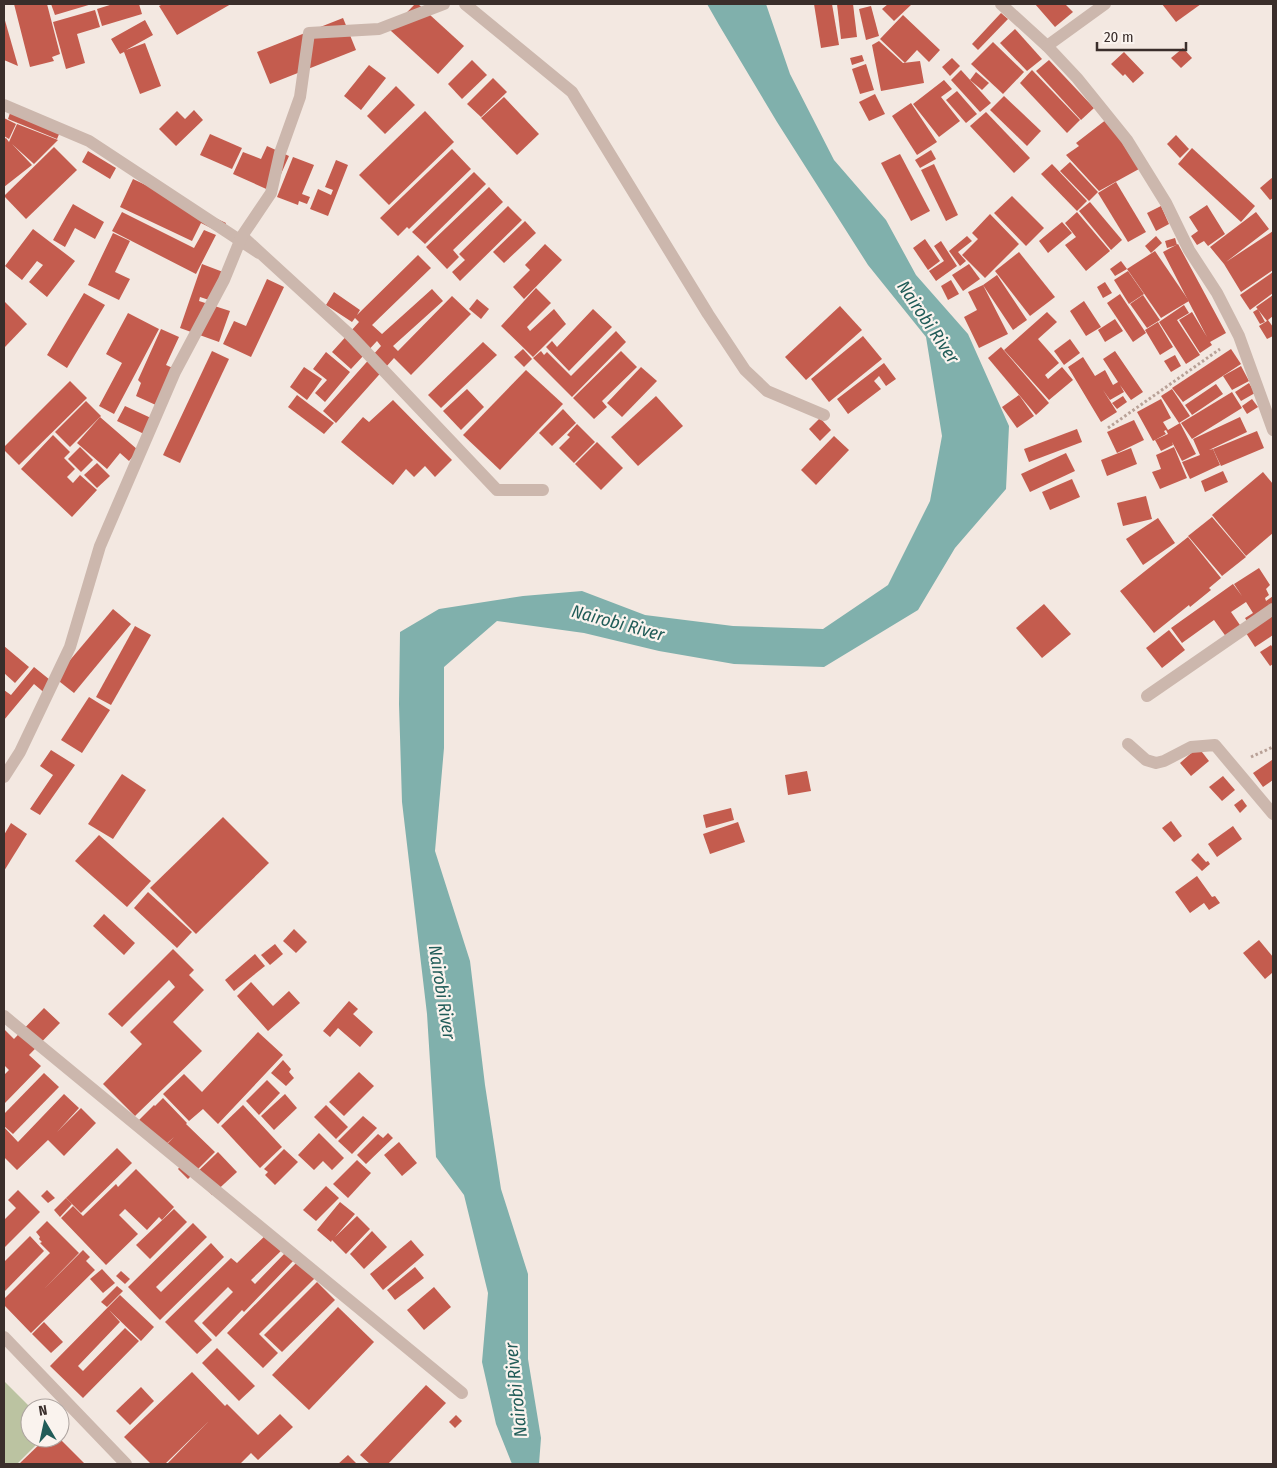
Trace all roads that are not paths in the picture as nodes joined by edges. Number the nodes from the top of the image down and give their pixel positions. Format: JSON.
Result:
{"nodes":[{"id":1,"x":444,"y":4,"type":"edge"},
{"id":2,"x":465,"y":4,"type":"edge"},
{"id":3,"x":1001,"y":4,"type":"edge"},
{"id":4,"x":1105,"y":4,"type":"edge"},
{"id":5,"x":1047,"y":46,"type":"junction"},
{"id":6,"x":4,"y":105,"type":"edge"},
{"id":7,"x":242,"y":236,"type":"junction"},
{"id":8,"x":824,"y":415,"type":"dead end"},
{"id":9,"x":1273,"y":430,"type":"edge"},
{"id":10,"x":543,"y":490,"type":"dead end"},
{"id":11,"x":1273,"y":609,"type":"edge"},
{"id":12,"x":1146,"y":696,"type":"dead end"},
{"id":13,"x":1128,"y":744,"type":"dead end"},
{"id":14,"x":4,"y":777,"type":"edge"},
{"id":15,"x":1273,"y":814,"type":"edge"},
{"id":16,"x":4,"y":1016,"type":"edge"},
{"id":17,"x":4,"y":1337,"type":"edge"},
{"id":18,"x":462,"y":1393,"type":"dead end"},
{"id":19,"x":126,"y":1464,"type":"edge"}],
"edges":[{"from":1,"to":7,"type":"street"},
{"from":2,"to":8,"type":"street"},
{"from":3,"to":5,"type":"street"},
{"from":4,"to":5,"type":"street"},
{"from":5,"to":9,"type":"street"},
{"from":6,"to":7,"type":"street"},
{"from":7,"to":10,"type":"street"},
{"from":7,"to":14,"type":"street"},
{"from":11,"to":12,"type":"street"},
{"from":13,"to":15,"type":"street"},
{"from":16,"to":18,"type":"street"},
{"from":17,"to":19,"type":"street"}]}
